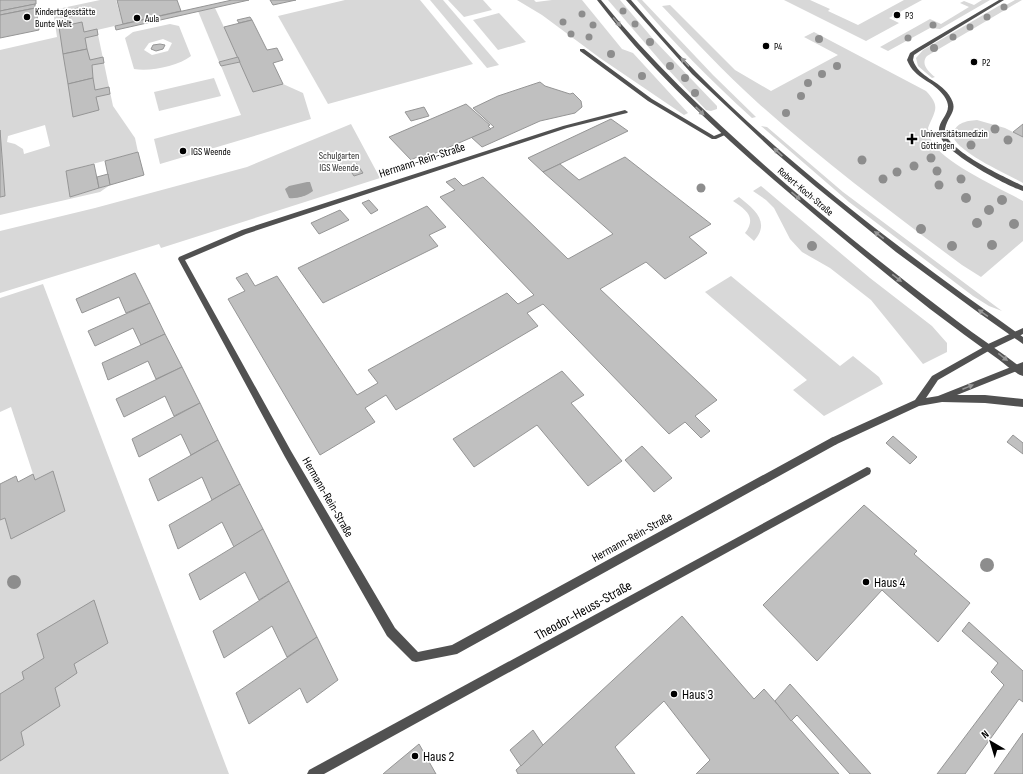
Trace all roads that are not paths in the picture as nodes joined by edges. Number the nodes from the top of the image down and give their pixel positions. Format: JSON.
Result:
{"nodes":[{"id":1,"x":599,"y":0,"type":"edge"},
{"id":2,"x":628,"y":0,"type":"edge"},
{"id":3,"x":1002,"y":0,"type":"edge"},
{"id":4,"x":582,"y":50,"type":"dead end"},
{"id":5,"x":625,"y":112,"type":"dead end"},
{"id":6,"x":724,"y":134,"type":"junction"},
{"id":7,"x":1023,"y":189,"type":"edge"},
{"id":8,"x":1023,"y":331,"type":"edge"},
{"id":9,"x":1014,"y":335,"type":"junction"},
{"id":10,"x":1023,"y":341,"type":"edge"},
{"id":11,"x":989,"y":347,"type":"junction"},
{"id":12,"x":1019,"y":366,"type":"edge"},
{"id":13,"x":1023,"y":373,"type":"edge"},
{"id":14,"x":939,"y":399,"type":"junction"},
{"id":15,"x":918,"y":402,"type":"junction"},
{"id":16,"x":1023,"y":403,"type":"edge"},
{"id":17,"x":867,"y":471,"type":"dead end"},
{"id":18,"x":313,"y":774,"type":"edge"}],
"edges":[{"from":1,"to":6,"type":"street","name":"Robert-Koch-Straße","one_way":true},
{"from":9,"to":2,"type":"street","name":"Robert-Koch-Straße","one_way":true},
{"from":3,"to":7,"type":"street"},
{"from":4,"to":6,"type":"street"},
{"from":5,"to":15,"type":"street","name":"Hermann-Rein-Straße"},
{"from":6,"to":11,"type":"street","name":"Robert-Koch-Straße","one_way":true},
{"from":8,"to":9,"type":"street","name":"Hermann-Rein-Straße"},
{"from":9,"to":10,"type":"street","name":"Robert-Koch-Straße"},
{"from":9,"to":11,"type":"street","name":"Hermann-Rein-Straße"},
{"from":11,"to":12,"type":"street","name":"Robert-Koch-Straße","one_way":true},
{"from":11,"to":15,"type":"street","name":"Hermann-Rein-Straße"},
{"from":12,"to":13,"type":"street","name":"Robert-Koch-Straße"},
{"from":14,"to":12,"type":"street","name":"Hermann-Rein-Straße","one_way":true},
{"from":14,"to":15,"type":"street","name":"Hermann-Rein-Straße"},
{"from":14,"to":16,"type":"street","name":"Hermann-Rein-Straße"},
{"from":17,"to":18,"type":"street","name":"Theodor-Heuss-Straße"}]}
